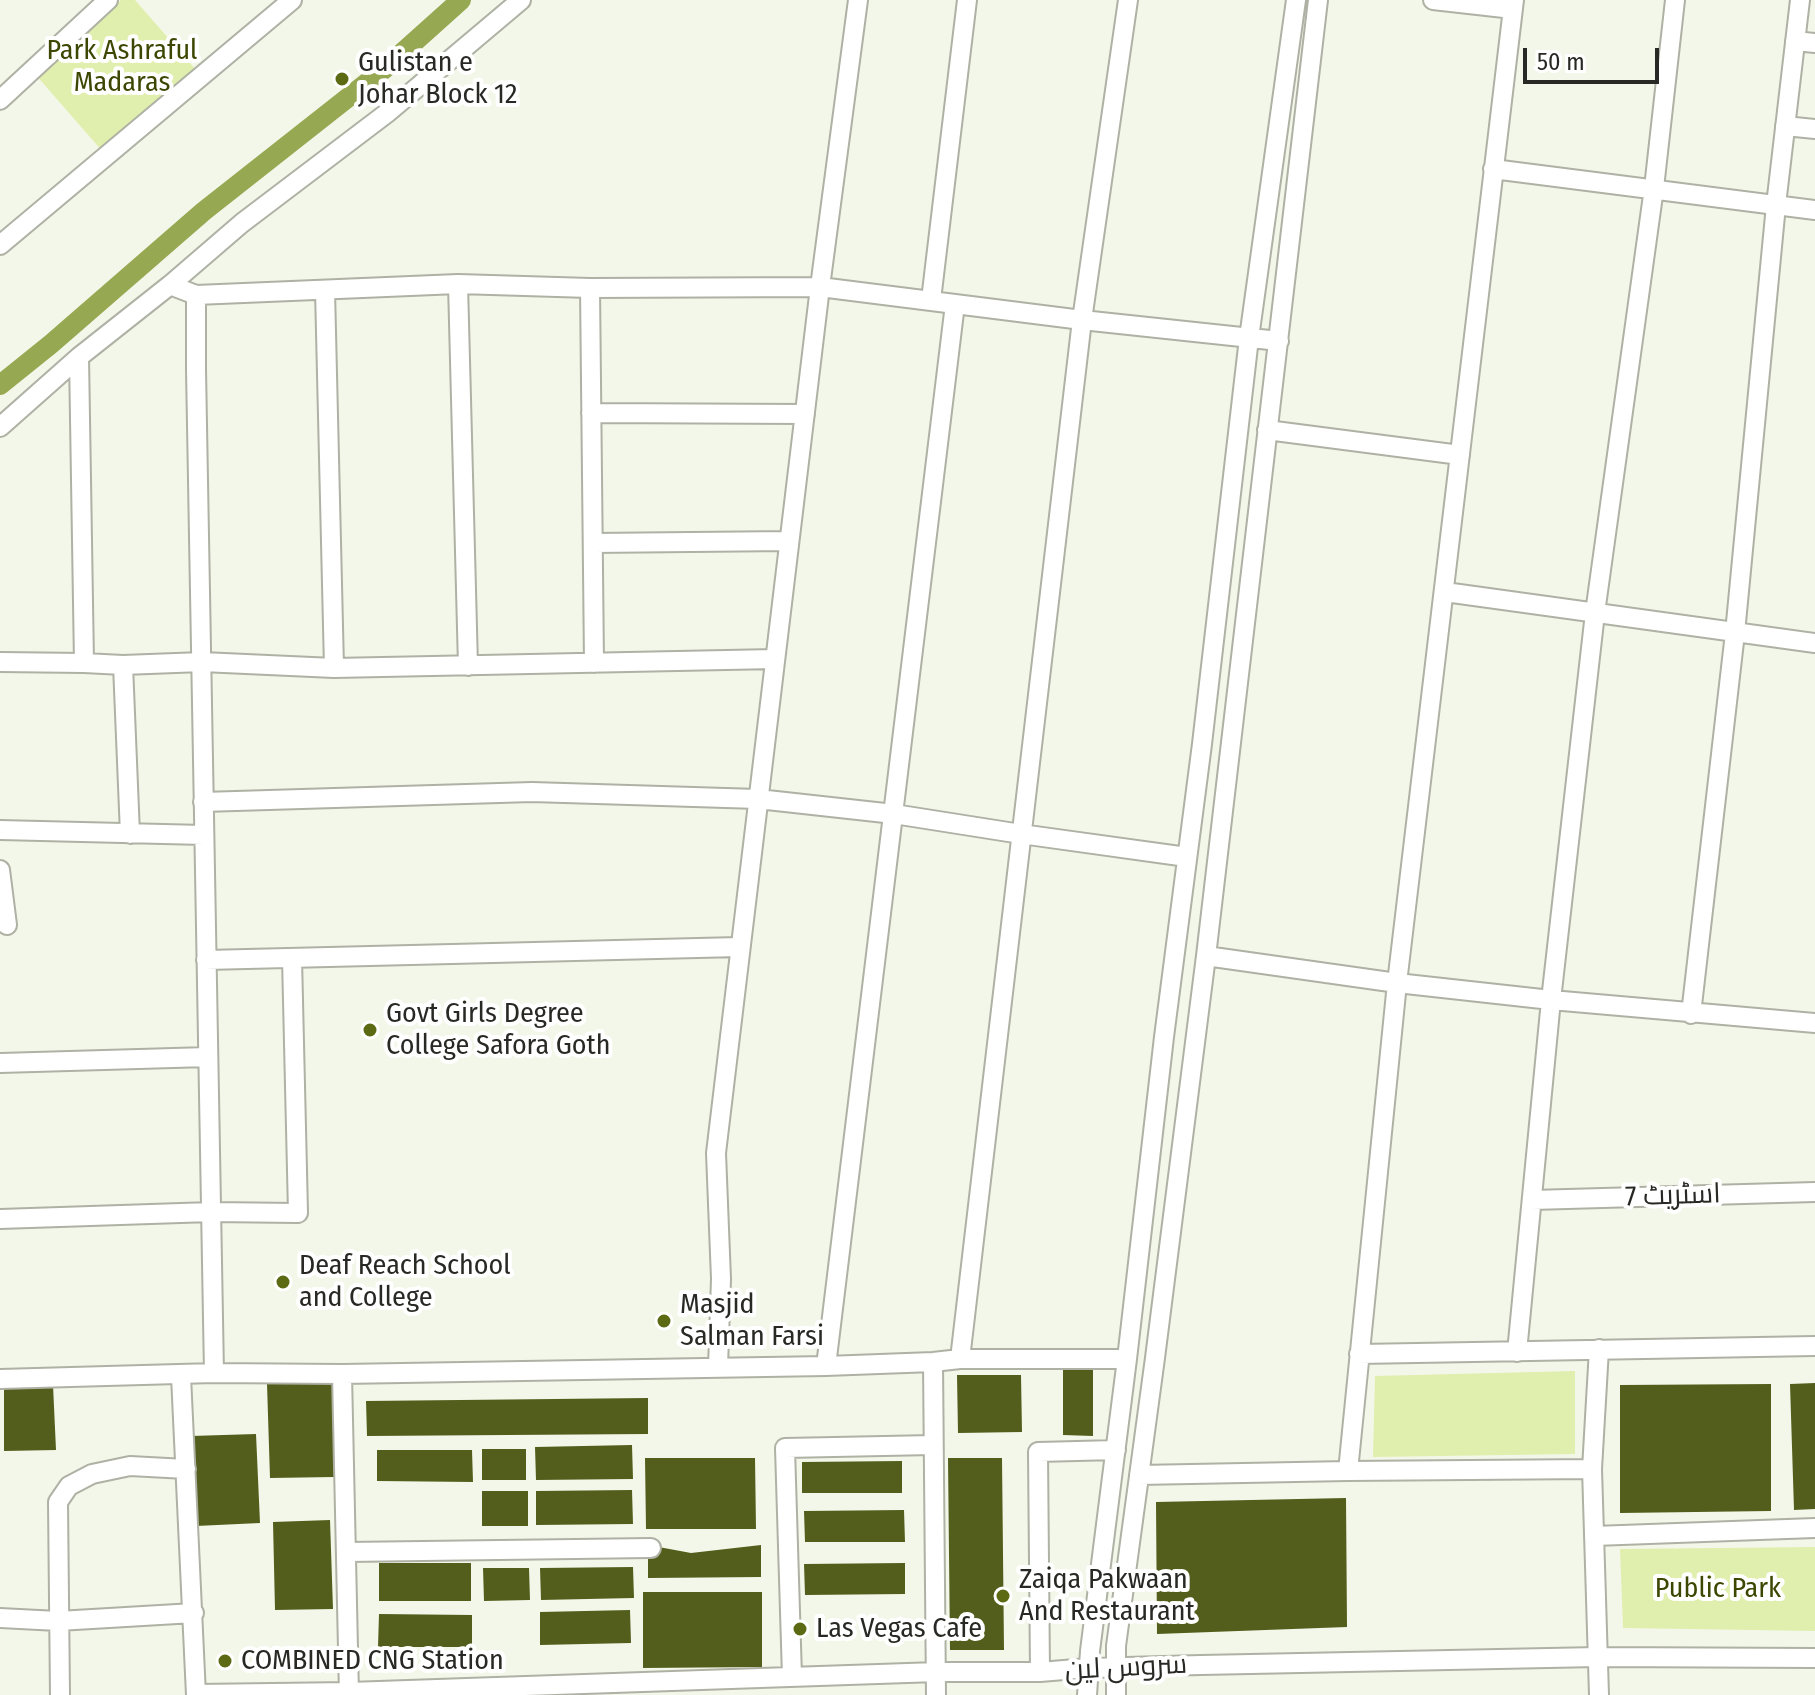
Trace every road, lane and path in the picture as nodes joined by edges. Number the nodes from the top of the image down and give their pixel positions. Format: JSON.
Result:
{"nodes":[{"id":1,"x":108,"y":0,"type":"edge"},
{"id":2,"x":292,"y":0,"type":"edge"},
{"id":3,"x":521,"y":0,"type":"edge"},
{"id":4,"x":858,"y":0,"type":"edge"},
{"id":5,"x":967,"y":0,"type":"edge"},
{"id":6,"x":1128,"y":0,"type":"edge"},
{"id":7,"x":1296,"y":0,"type":"edge"},
{"id":8,"x":1318,"y":0,"type":"edge"},
{"id":9,"x":1433,"y":0,"type":"edge"},
{"id":10,"x":1675,"y":0,"type":"edge"},
{"id":11,"x":1800,"y":0,"type":"edge"},
{"id":12,"x":1514,"y":5,"type":"edge"},
{"id":13,"x":1795,"y":41,"type":"junction"},
{"id":14,"x":1815,"y":43,"type":"edge"},
{"id":15,"x":0,"y":100,"type":"edge"},
{"id":16,"x":1785,"y":126,"type":"junction"},
{"id":17,"x":1815,"y":129,"type":"edge"},
{"id":18,"x":1493,"y":169,"type":"junction"},
{"id":19,"x":1654,"y":188,"type":"junction"},
{"id":20,"x":1776,"y":205,"type":"junction"},
{"id":21,"x":1815,"y":210,"type":"edge"},
{"id":22,"x":0,"y":245,"type":"edge"},
{"id":23,"x":458,"y":284,"type":"junction"},
{"id":24,"x":170,"y":285,"type":"junction"},
{"id":25,"x":820,"y":287,"type":"junction"},
{"id":26,"x":590,"y":288,"type":"junction"},
{"id":27,"x":325,"y":290,"type":"junction"},
{"id":28,"x":196,"y":295,"type":"junction"},
{"id":29,"x":931,"y":300,"type":"junction"},
{"id":30,"x":955,"y":304,"type":"junction"},
{"id":31,"x":1082,"y":320,"type":"junction"},
{"id":32,"x":1249,"y":338,"type":"junction"},
{"id":33,"x":1279,"y":341,"type":"junction"},
{"id":34,"x":79,"y":357,"type":"junction"},
{"id":35,"x":591,"y":413,"type":"junction"},
{"id":36,"x":805,"y":414,"type":"junction"},
{"id":37,"x":0,"y":427,"type":"edge"},
{"id":38,"x":1267,"y":430,"type":"junction"},
{"id":39,"x":1460,"y":455,"type":"junction"},
{"id":40,"x":789,"y":541,"type":"junction"},
{"id":41,"x":593,"y":543,"type":"junction"},
{"id":42,"x":1445,"y":592,"type":"junction"},
{"id":43,"x":1595,"y":613,"type":"junction"},
{"id":44,"x":1735,"y":633,"type":"junction"},
{"id":45,"x":1815,"y":643,"type":"edge"},
{"id":46,"x":775,"y":659,"type":"junction"},
{"id":47,"x":0,"y":662,"type":"edge"},
{"id":48,"x":202,"y":662,"type":"junction"},
{"id":49,"x":84,"y":663,"type":"junction"},
{"id":50,"x":594,"y":663,"type":"junction"},
{"id":51,"x":123,"y":665,"type":"junction"},
{"id":52,"x":468,"y":666,"type":"junction"},
{"id":53,"x":334,"y":668,"type":"junction"},
{"id":54,"x":1200,"y":758,"type":"junction"},
{"id":55,"x":1229,"y":761,"type":"junction"},
{"id":56,"x":758,"y":799,"type":"junction"},
{"id":57,"x":203,"y":802,"type":"junction"},
{"id":58,"x":894,"y":814,"type":"junction"},
{"id":59,"x":0,"y":830,"type":"edge"},
{"id":60,"x":130,"y":834,"type":"junction"},
{"id":61,"x":1021,"y":834,"type":"junction"},
{"id":62,"x":204,"y":835,"type":"junction"},
{"id":63,"x":1187,"y":857,"type":"junction"},
{"id":64,"x":0,"y":870,"type":"edge"},
{"id":65,"x":7,"y":925,"type":"dead end"},
{"id":66,"x":739,"y":947,"type":"junction"},
{"id":67,"x":1206,"y":956,"type":"junction"},
{"id":68,"x":292,"y":958,"type":"junction"},
{"id":69,"x":206,"y":960,"type":"junction"},
{"id":70,"x":1397,"y":983,"type":"junction"},
{"id":71,"x":1551,"y":1000,"type":"junction"},
{"id":72,"x":1691,"y":1014,"type":"junction"},
{"id":73,"x":1815,"y":1023,"type":"edge"},
{"id":74,"x":208,"y":1057,"type":"junction"},
{"id":75,"x":0,"y":1063,"type":"edge"},
{"id":76,"x":1815,"y":1192,"type":"edge"},
{"id":77,"x":1532,"y":1200,"type":"junction"},
{"id":78,"x":211,"y":1212,"type":"junction"},
{"id":79,"x":0,"y":1219,"type":"edge"},
{"id":80,"x":1815,"y":1346,"type":"edge"},
{"id":81,"x":1599,"y":1349,"type":"junction"},
{"id":82,"x":1517,"y":1352,"type":"junction"},
{"id":83,"x":1359,"y":1354,"type":"junction"},
{"id":84,"x":960,"y":1359,"type":"junction"},
{"id":85,"x":1127,"y":1359,"type":"junction"},
{"id":86,"x":933,"y":1362,"type":"junction"},
{"id":87,"x":826,"y":1366,"type":"junction"},
{"id":88,"x":718,"y":1367,"type":"junction"},
{"id":89,"x":214,"y":1373,"type":"junction"},
{"id":90,"x":342,"y":1374,"type":"junction"},
{"id":91,"x":181,"y":1376,"type":"junction"},
{"id":92,"x":0,"y":1379,"type":"edge"},
{"id":93,"x":933,"y":1445,"type":"junction"},
{"id":94,"x":1116,"y":1450,"type":"junction"},
{"id":95,"x":186,"y":1469,"type":"junction"},
{"id":96,"x":1592,"y":1469,"type":"junction"},
{"id":97,"x":1348,"y":1471,"type":"junction"},
{"id":98,"x":1139,"y":1475,"type":"junction"},
{"id":99,"x":1815,"y":1528,"type":"edge"},
{"id":100,"x":1594,"y":1536,"type":"junction"},
{"id":101,"x":651,"y":1548,"type":"dead end"},
{"id":102,"x":347,"y":1552,"type":"junction"},
{"id":103,"x":194,"y":1613,"type":"junction"},
{"id":104,"x":0,"y":1618,"type":"edge"},
{"id":105,"x":58,"y":1621,"type":"junction"},
{"id":106,"x":1598,"y":1657,"type":"junction"},
{"id":107,"x":1815,"y":1658,"type":"edge"},
{"id":108,"x":1088,"y":1668,"type":"junction"},
{"id":109,"x":1116,"y":1668,"type":"junction"},
{"id":110,"x":937,"y":1672,"type":"junction"},
{"id":111,"x":1040,"y":1672,"type":"junction"},
{"id":112,"x":792,"y":1677,"type":"junction"},
{"id":113,"x":196,"y":1694,"type":"edge"},
{"id":114,"x":349,"y":1694,"type":"edge"},
{"id":115,"x":60,"y":1695,"type":"edge"},
{"id":116,"x":936,"y":1695,"type":"edge"},
{"id":117,"x":1087,"y":1695,"type":"edge"},
{"id":118,"x":1116,"y":1695,"type":"edge"},
{"id":119,"x":1599,"y":1695,"type":"edge"}],
"edges":[{"from":1,"to":15,"type":"street"},
{"from":2,"to":22,"type":"street"},
{"from":3,"to":24,"type":"street"},
{"from":4,"to":25,"type":"street"},
{"from":5,"to":29,"type":"street"},
{"from":6,"to":31,"type":"street"},
{"from":7,"to":32,"type":"street"},
{"from":8,"to":33,"type":"street"},
{"from":9,"to":12,"type":"street"},
{"from":10,"to":19,"type":"street"},
{"from":11,"to":13,"type":"street"},
{"from":12,"to":18,"type":"street"},
{"from":13,"to":14,"type":"street"},
{"from":13,"to":16,"type":"street"},
{"from":16,"to":17,"type":"street"},
{"from":16,"to":20,"type":"street"},
{"from":18,"to":19,"type":"street"},
{"from":18,"to":39,"type":"street"},
{"from":19,"to":20,"type":"street"},
{"from":19,"to":43,"type":"street"},
{"from":20,"to":21,"type":"street"},
{"from":20,"to":44,"type":"street"},
{"from":23,"to":26,"type":"street"},
{"from":23,"to":27,"type":"street"},
{"from":23,"to":52,"type":"street"},
{"from":24,"to":28,"type":"street"},
{"from":24,"to":34,"type":"street"},
{"from":25,"to":26,"type":"street"},
{"from":25,"to":29,"type":"street"},
{"from":25,"to":36,"type":"street"},
{"from":26,"to":35,"type":"street"},
{"from":27,"to":28,"type":"street"},
{"from":27,"to":53,"type":"street"},
{"from":28,"to":48,"type":"street"},
{"from":29,"to":30,"type":"street"},
{"from":30,"to":31,"type":"street"},
{"from":30,"to":58,"type":"street"},
{"from":31,"to":32,"type":"street"},
{"from":31,"to":61,"type":"street"},
{"from":32,"to":33,"type":"street"},
{"from":32,"to":54,"type":"street"},
{"from":33,"to":38,"type":"street"},
{"from":34,"to":37,"type":"street"},
{"from":34,"to":49,"type":"street"},
{"from":35,"to":36,"type":"street"},
{"from":35,"to":41,"type":"street"},
{"from":36,"to":40,"type":"street"},
{"from":38,"to":39,"type":"street"},
{"from":38,"to":55,"type":"street"},
{"from":39,"to":42,"type":"street"},
{"from":40,"to":41,"type":"street"},
{"from":40,"to":46,"type":"street"},
{"from":41,"to":50,"type":"street"},
{"from":42,"to":43,"type":"street"},
{"from":42,"to":70,"type":"street"},
{"from":43,"to":44,"type":"street"},
{"from":43,"to":71,"type":"street"},
{"from":44,"to":45,"type":"street"},
{"from":44,"to":72,"type":"street"},
{"from":46,"to":50,"type":"street"},
{"from":46,"to":56,"type":"street"},
{"from":47,"to":49,"type":"street"},
{"from":48,"to":51,"type":"street"},
{"from":48,"to":53,"type":"street"},
{"from":48,"to":57,"type":"street"},
{"from":49,"to":51,"type":"street"},
{"from":50,"to":52,"type":"street"},
{"from":51,"to":60,"type":"street"},
{"from":52,"to":53,"type":"street"},
{"from":54,"to":55,"type":"street"},
{"from":54,"to":63,"type":"street"},
{"from":55,"to":67,"type":"street"},
{"from":56,"to":57,"type":"street"},
{"from":56,"to":58,"type":"street"},
{"from":56,"to":66,"type":"street"},
{"from":57,"to":62,"type":"street"},
{"from":58,"to":61,"type":"street"},
{"from":58,"to":87,"type":"street"},
{"from":59,"to":60,"type":"street"},
{"from":60,"to":62,"type":"street"},
{"from":61,"to":63,"type":"street"},
{"from":61,"to":84,"type":"street"},
{"from":62,"to":69,"type":"street"},
{"from":63,"to":85,"type":"street"},
{"from":64,"to":65,"type":"street"},
{"from":66,"to":68,"type":"street"},
{"from":66,"to":88,"type":"street"},
{"from":67,"to":70,"type":"street"},
{"from":67,"to":98,"type":"street"},
{"from":68,"to":69,"type":"street"},
{"from":68,"to":78,"type":"street"},
{"from":69,"to":74,"type":"street"},
{"from":70,"to":71,"type":"street"},
{"from":70,"to":83,"type":"street"},
{"from":71,"to":72,"type":"street"},
{"from":71,"to":77,"type":"street"},
{"from":72,"to":73,"type":"street"},
{"from":74,"to":75,"type":"street"},
{"from":74,"to":78,"type":"street"},
{"from":76,"to":77,"type":"street","name":"اسٹریٹ 7"},
{"from":77,"to":82,"type":"street"},
{"from":78,"to":79,"type":"street"},
{"from":78,"to":89,"type":"street"},
{"from":80,"to":81,"type":"street"},
{"from":81,"to":82,"type":"street"},
{"from":81,"to":96,"type":"street"},
{"from":82,"to":83,"type":"street"},
{"from":83,"to":97,"type":"street"},
{"from":84,"to":85,"type":"street"},
{"from":84,"to":86,"type":"street"},
{"from":85,"to":94,"type":"street"},
{"from":86,"to":87,"type":"street"},
{"from":86,"to":93,"type":"street"},
{"from":87,"to":88,"type":"street"},
{"from":88,"to":90,"type":"street"},
{"from":89,"to":90,"type":"street"},
{"from":89,"to":91,"type":"street"},
{"from":90,"to":102,"type":"street"},
{"from":91,"to":92,"type":"street"},
{"from":91,"to":95,"type":"street"},
{"from":93,"to":110,"type":"street"},
{"from":93,"to":112,"type":"street"},
{"from":94,"to":108,"type":"street"},
{"from":94,"to":111,"type":"street"},
{"from":95,"to":103,"type":"street"},
{"from":95,"to":105,"type":"street"},
{"from":96,"to":97,"type":"street"},
{"from":96,"to":100,"type":"street"},
{"from":97,"to":98,"type":"street"},
{"from":98,"to":109,"type":"street"},
{"from":99,"to":100,"type":"street"},
{"from":100,"to":106,"type":"street"},
{"from":101,"to":102,"type":"street"},
{"from":102,"to":114,"type":"street"},
{"from":103,"to":105,"type":"street"},
{"from":103,"to":113,"type":"street"},
{"from":104,"to":105,"type":"street"},
{"from":105,"to":115,"type":"street"},
{"from":106,"to":107,"type":"street","name":"سروس لین"},
{"from":106,"to":109,"type":"street","name":"سروس لین"},
{"from":106,"to":119,"type":"street"},
{"from":108,"to":109,"type":"street","name":"سروس لین"},
{"from":108,"to":111,"type":"street","name":"سروس لین"},
{"from":108,"to":117,"type":"street"},
{"from":109,"to":118,"type":"street"},
{"from":110,"to":111,"type":"street","name":"سروس لین"},
{"from":110,"to":112,"type":"street","name":"سروس لین"},
{"from":110,"to":116,"type":"street"},
{"from":112,"to":114,"type":"street","name":"سروس لین"},
{"from":113,"to":114,"type":"street","name":"سروس لین"}]}
